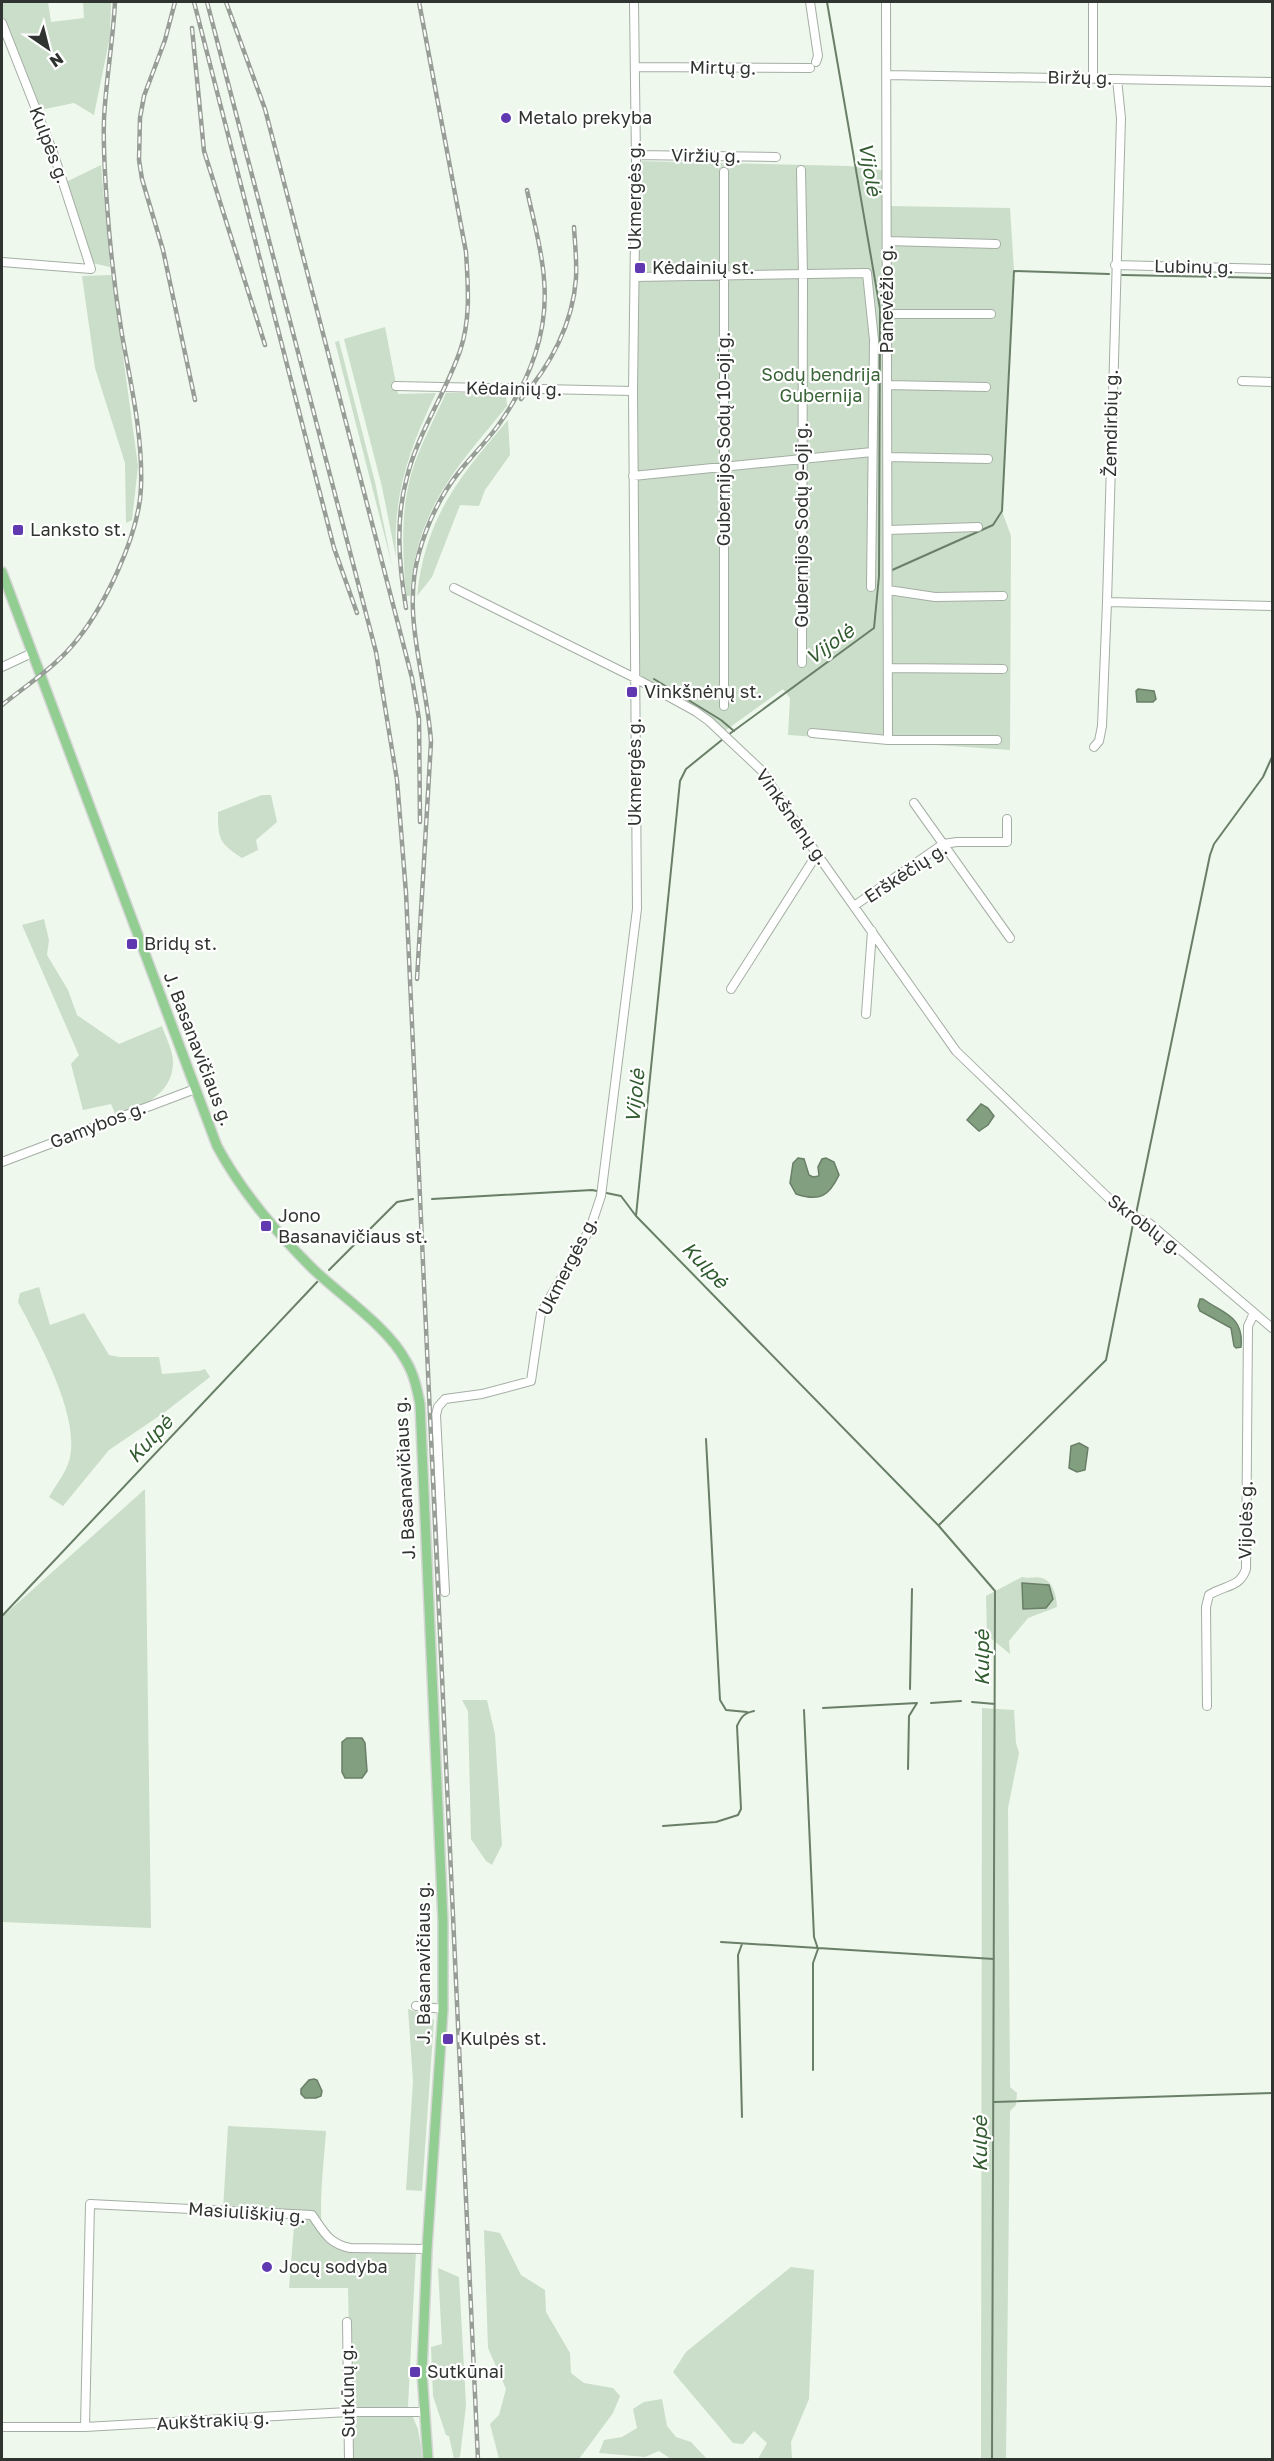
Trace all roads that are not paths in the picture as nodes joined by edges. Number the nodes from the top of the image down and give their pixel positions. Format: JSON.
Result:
{"nodes":[{"id":1,"x":634,"y":2,"type":"edge"},
{"id":2,"x":810,"y":2,"type":"edge"},
{"id":3,"x":886,"y":2,"type":"edge"},
{"id":4,"x":1093,"y":2,"type":"edge"},
{"id":5,"x":2,"y":23,"type":"edge"},
{"id":6,"x":635,"y":67,"type":"junction"},
{"id":7,"x":887,"y":75,"type":"junction"},
{"id":8,"x":1093,"y":78,"type":"junction"},
{"id":9,"x":1117,"y":79,"type":"junction"},
{"id":10,"x":1272,"y":82,"type":"edge"},
{"id":11,"x":636,"y":154,"type":"junction"},
{"id":12,"x":776,"y":157,"type":"dead end"},
{"id":13,"x":801,"y":170,"type":"dead end"},
{"id":14,"x":724,"y":172,"type":"dead end"},
{"id":15,"x":887,"y":241,"type":"junction"},
{"id":16,"x":996,"y":244,"type":"dead end"},
{"id":17,"x":2,"y":262,"type":"edge"},
{"id":18,"x":1115,"y":265,"type":"junction"},
{"id":19,"x":1272,"y":269,"type":"edge"},
{"id":20,"x":724,"y":274,"type":"junction"},
{"id":21,"x":803,"y":274,"type":"junction"},
{"id":22,"x":635,"y":277,"type":"junction"},
{"id":23,"x":887,"y":314,"type":"junction"},
{"id":24,"x":992,"y":314,"type":"dead end"},
{"id":25,"x":1242,"y":381,"type":"dead end"},
{"id":26,"x":1272,"y":382,"type":"edge"},
{"id":27,"x":887,"y":385,"type":"junction"},
{"id":28,"x":396,"y":386,"type":"dead end"},
{"id":29,"x":986,"y":387,"type":"dead end"},
{"id":30,"x":633,"y":391,"type":"junction"},
{"id":31,"x":872,"y":452,"type":"junction"},
{"id":32,"x":888,"y":457,"type":"junction"},
{"id":33,"x":801,"y":459,"type":"junction"},
{"id":34,"x":988,"y":459,"type":"dead end"},
{"id":35,"x":724,"y":469,"type":"junction"},
{"id":36,"x":633,"y":476,"type":"junction"},
{"id":37,"x":978,"y":527,"type":"dead end"},
{"id":38,"x":888,"y":530,"type":"junction"},
{"id":39,"x":2,"y":572,"type":"edge"},
{"id":40,"x":871,"y":587,"type":"dead end"},
{"id":41,"x":454,"y":588,"type":"dead end"},
{"id":42,"x":888,"y":590,"type":"junction"},
{"id":43,"x":1003,"y":596,"type":"dead end"},
{"id":44,"x":1107,"y":602,"type":"junction"},
{"id":45,"x":1272,"y":606,"type":"edge"},
{"id":46,"x":32,"y":653,"type":"junction"},
{"id":47,"x":802,"y":663,"type":"dead end"},
{"id":48,"x":2,"y":667,"type":"edge"},
{"id":49,"x":888,"y":668,"type":"junction"},
{"id":50,"x":1003,"y":669,"type":"dead end"},
{"id":51,"x":635,"y":678,"type":"junction"},
{"id":52,"x":724,"y":706,"type":"dead end"},
{"id":53,"x":812,"y":733,"type":"dead end"},
{"id":54,"x":888,"y":740,"type":"junction"},
{"id":55,"x":997,"y":740,"type":"dead end"},
{"id":56,"x":1094,"y":747,"type":"dead end"},
{"id":57,"x":914,"y":803,"type":"dead end"},
{"id":58,"x":1007,"y":819,"type":"dead end"},
{"id":59,"x":943,"y":844,"type":"junction"},
{"id":60,"x":818,"y":854,"type":"junction"},
{"id":61,"x":854,"y":906,"type":"junction"},
{"id":62,"x":872,"y":931,"type":"junction"},
{"id":63,"x":1010,"y":938,"type":"dead end"},
{"id":64,"x":731,"y":989,"type":"dead end"},
{"id":65,"x":866,"y":1014,"type":"dead end"},
{"id":66,"x":195,"y":1089,"type":"junction"},
{"id":67,"x":1023,"y":1116,"type":"joint"},
{"id":68,"x":2,"y":1162,"type":"edge"},
{"id":69,"x":1254,"y":1314,"type":"junction"},
{"id":70,"x":1272,"y":1328,"type":"edge"},
{"id":71,"x":445,"y":1592,"type":"dead end"},
{"id":72,"x":1207,"y":1706,"type":"dead end"},
{"id":73,"x":416,"y":2006,"type":"dead end"},
{"id":74,"x":443,"y":2009,"type":"junction"},
{"id":75,"x":427,"y":2249,"type":"junction"},
{"id":76,"x":347,"y":2322,"type":"dead end"},
{"id":77,"x":348,"y":2412,"type":"junction"},
{"id":78,"x":423,"y":2412,"type":"junction"},
{"id":79,"x":2,"y":2427,"type":"edge"},
{"id":80,"x":85,"y":2427,"type":"junction"},
{"id":81,"x":349,"y":2460,"type":"edge"},
{"id":82,"x":428,"y":2460,"type":"edge"}],
"edges":[{"from":1,"to":6,"type":"street","name":"Ukmergės g."},
{"from":2,"to":6,"type":"street","name":"Mirtų g."},
{"from":3,"to":7,"type":"street","name":"Panevėžio g."},
{"from":4,"to":8,"type":"street"},
{"from":5,"to":17,"type":"street","name":"Kulpės g."},
{"from":6,"to":11,"type":"street","name":"Ukmergės g."},
{"from":7,"to":8,"type":"street","name":"Biržų g."},
{"from":7,"to":15,"type":"street","name":"Panevėžio g."},
{"from":8,"to":9,"type":"street","name":"Biržų g."},
{"from":9,"to":10,"type":"street","name":"Biržų g."},
{"from":9,"to":18,"type":"street","name":"Žemdirbių g."},
{"from":11,"to":12,"type":"street","name":"Viržių g."},
{"from":11,"to":22,"type":"street","name":"Ukmergės g."},
{"from":13,"to":21,"type":"street","name":"Gubernijos Sodų 9-oji g."},
{"from":14,"to":20,"type":"street","name":"Gubernijos Sodų 10-oji g."},
{"from":15,"to":16,"type":"street"},
{"from":15,"to":23,"type":"street","name":"Panevėžio g."},
{"from":18,"to":19,"type":"street","name":"Lubinų g."},
{"from":18,"to":44,"type":"street","name":"Žemdirbių g."},
{"from":20,"to":21,"type":"street"},
{"from":20,"to":22,"type":"street"},
{"from":20,"to":35,"type":"street","name":"Gubernijos Sodų 10-oji g."},
{"from":21,"to":31,"type":"street"},
{"from":21,"to":33,"type":"street","name":"Gubernijos Sodų 9-oji g."},
{"from":22,"to":30,"type":"street","name":"Ukmergės g."},
{"from":23,"to":24,"type":"street"},
{"from":23,"to":27,"type":"street","name":"Panevėžio g."},
{"from":25,"to":26,"type":"street"},
{"from":27,"to":29,"type":"street"},
{"from":27,"to":32,"type":"street","name":"Panevėžio g."},
{"from":28,"to":30,"type":"street","name":"Kėdainių g."},
{"from":30,"to":36,"type":"street","name":"Ukmergės g."},
{"from":31,"to":33,"type":"street"},
{"from":31,"to":40,"type":"street"},
{"from":32,"to":34,"type":"street"},
{"from":32,"to":38,"type":"street","name":"Panevėžio g."},
{"from":33,"to":35,"type":"street"},
{"from":33,"to":47,"type":"street","name":"Gubernijos Sodų 9-oji g."},
{"from":35,"to":36,"type":"street"},
{"from":35,"to":52,"type":"street","name":"Gubernijos Sodų 10-oji g."},
{"from":36,"to":51,"type":"street","name":"Ukmergės g."},
{"from":37,"to":38,"type":"street"},
{"from":38,"to":42,"type":"street","name":"Panevėžio g."},
{"from":39,"to":46,"type":"main road","name":"J. Basanavičiaus g."},
{"from":41,"to":51,"type":"street","name":"Vinkšnėnų g."},
{"from":42,"to":43,"type":"street"},
{"from":42,"to":49,"type":"street","name":"Panevėžio g."},
{"from":44,"to":45,"type":"street"},
{"from":44,"to":56,"type":"street","name":"Žemdirbių g."},
{"from":46,"to":48,"type":"street"},
{"from":46,"to":66,"type":"main road","name":"J. Basanavičiaus g."},
{"from":49,"to":50,"type":"street"},
{"from":49,"to":54,"type":"street","name":"Panevėžio g."},
{"from":51,"to":60,"type":"street","name":"Vinkšnėnų g."},
{"from":51,"to":71,"type":"street","name":"Ukmergės g."},
{"from":53,"to":54,"type":"street"},
{"from":54,"to":55,"type":"street"},
{"from":57,"to":59,"type":"street"},
{"from":58,"to":59,"type":"street","name":"Erškėčių g."},
{"from":59,"to":61,"type":"street","name":"Erškėčių g."},
{"from":59,"to":63,"type":"street"},
{"from":60,"to":61,"type":"street","name":"Vinkšnėnų g."},
{"from":60,"to":64,"type":"street"},
{"from":61,"to":62,"type":"street","name":"Vinkšnėnų g."},
{"from":62,"to":65,"type":"street"},
{"from":62,"to":67,"type":"street","name":"Vinkšnėnų g."},
{"from":66,"to":68,"type":"street","name":"Gamybos g."},
{"from":66,"to":74,"type":"main road","name":"J. Basanavičiaus g."},
{"from":67,"to":69,"type":"street","name":"Skroblų g."},
{"from":69,"to":70,"type":"street","name":"Skroblų g."},
{"from":69,"to":72,"type":"street","name":"Vijolės g."},
{"from":73,"to":74,"type":"street"},
{"from":74,"to":75,"type":"main road","name":"J. Basanavičiaus g."},
{"from":75,"to":78,"type":"main road","name":"J. Basanavičiaus g."},
{"from":75,"to":80,"type":"street","name":"Masiuliškių g."},
{"from":76,"to":77,"type":"street","name":"Sutkūnų g."},
{"from":77,"to":78,"type":"street","name":"Aukštrakių g."},
{"from":77,"to":80,"type":"street","name":"Aukštrakių g."},
{"from":77,"to":81,"type":"street","name":"Sutkūnų g."},
{"from":78,"to":82,"type":"main road","name":"J. Basanavičiaus g."},
{"from":79,"to":80,"type":"street","name":"Aukštrakių g."}]}
